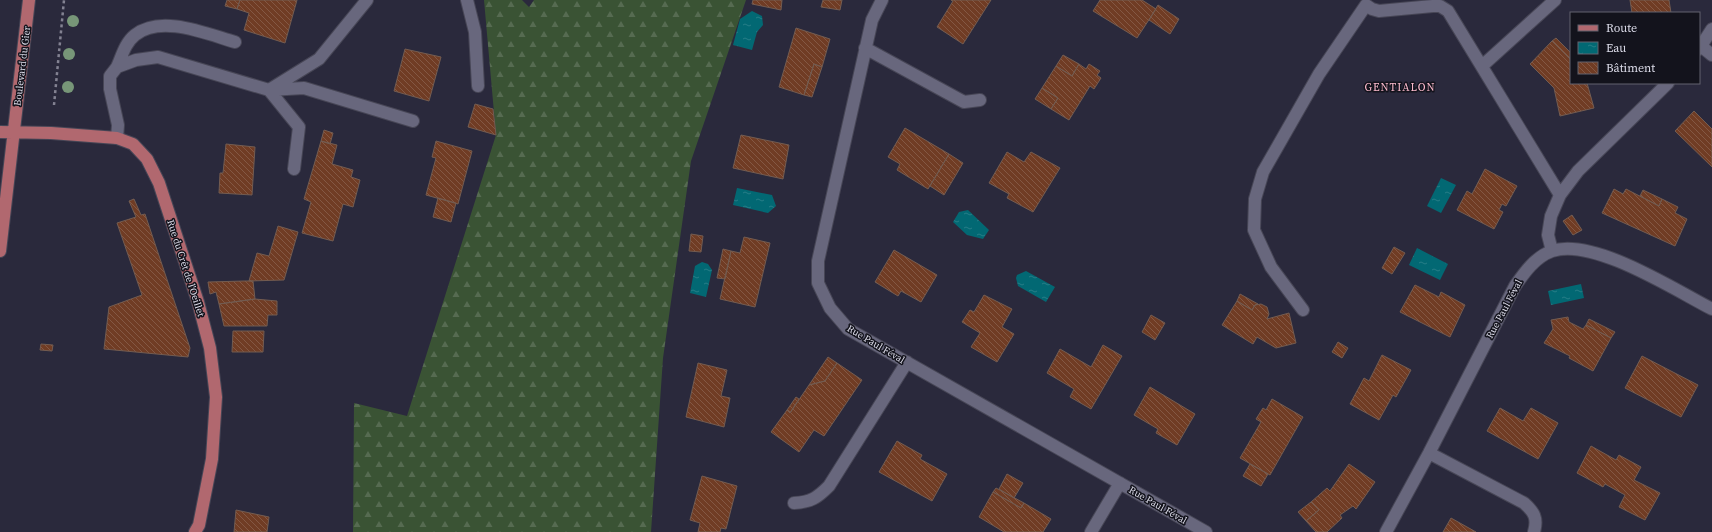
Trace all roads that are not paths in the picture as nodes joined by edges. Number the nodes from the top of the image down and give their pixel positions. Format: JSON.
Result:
{"nodes":[{"id":1,"x":30,"y":0,"type":"edge"},
{"id":2,"x":367,"y":0,"type":"edge"},
{"id":3,"x":467,"y":0,"type":"edge"},
{"id":4,"x":882,"y":0,"type":"edge"},
{"id":5,"x":1555,"y":0,"type":"edge"},
{"id":6,"x":1367,"y":2,"type":"edge"},
{"id":7,"x":1712,"y":29,"type":"edge"},
{"id":8,"x":236,"y":42,"type":"dead end"},
{"id":9,"x":865,"y":48,"type":"junction"},
{"id":10,"x":1700,"y":48,"type":"edge"},
{"id":11,"x":1712,"y":55,"type":"edge"},
{"id":12,"x":1482,"y":66,"type":"junction"},
{"id":13,"x":117,"y":67,"type":"junction"},
{"id":14,"x":1667,"y":84,"type":"edge"},
{"id":15,"x":478,"y":86,"type":"dead end"},
{"id":16,"x":269,"y":90,"type":"junction"},
{"id":17,"x":980,"y":100,"type":"dead end"},
{"id":18,"x":413,"y":121,"type":"dead end"},
{"id":19,"x":0,"y":132,"type":"edge"},
{"id":20,"x":13,"y":132,"type":"junction"},
{"id":21,"x":117,"y":138,"type":"junction"},
{"id":22,"x":294,"y":169,"type":"dead end"},
{"id":23,"x":1560,"y":195,"type":"junction"},
{"id":24,"x":0,"y":251,"type":"edge"},
{"id":25,"x":1552,"y":251,"type":"junction"},
{"id":26,"x":1303,"y":310,"type":"dead end"},
{"id":27,"x":1712,"y":310,"type":"edge"},
{"id":28,"x":907,"y":362,"type":"junction"},
{"id":29,"x":1429,"y":453,"type":"junction"},
{"id":30,"x":1120,"y":483,"type":"junction"},
{"id":31,"x":794,"y":503,"type":"dead end"},
{"id":32,"x":195,"y":532,"type":"edge"},
{"id":33,"x":1091,"y":532,"type":"edge"},
{"id":34,"x":1206,"y":532,"type":"edge"},
{"id":35,"x":1386,"y":532,"type":"edge"},
{"id":36,"x":1534,"y":532,"type":"edge"}],
"edges":[{"from":1,"to":20,"type":"main road","name":"Boulevard du Gier"},
{"from":2,"to":16,"type":"street"},
{"from":3,"to":15,"type":"street"},
{"from":4,"to":9,"type":"street","name":"Rue Paul Féval"},
{"from":5,"to":12,"type":"street"},
{"from":6,"to":12,"type":"street"},
{"from":6,"to":26,"type":"street"},
{"from":7,"to":10,"type":"street"},
{"from":8,"to":13,"type":"street"},
{"from":9,"to":17,"type":"street"},
{"from":9,"to":28,"type":"street","name":"Rue Paul Féval"},
{"from":10,"to":11,"type":"street"},
{"from":12,"to":23,"type":"street"},
{"from":13,"to":16,"type":"street"},
{"from":13,"to":21,"type":"street"},
{"from":14,"to":23,"type":"street"},
{"from":16,"to":18,"type":"street"},
{"from":16,"to":22,"type":"street"},
{"from":19,"to":20,"type":"main road","name":"Rue du Crêt de l'Oeillet"},
{"from":20,"to":21,"type":"main road","name":"Rue du Crêt de l'Oeillet"},
{"from":20,"to":24,"type":"main road","name":"Boulevard du Gier"},
{"from":21,"to":32,"type":"main road","name":"Rue du Crêt de l'Oeillet"},
{"from":23,"to":25,"type":"street"},
{"from":25,"to":27,"type":"street","name":"Rue Paul Féval"},
{"from":25,"to":29,"type":"street","name":"Rue Paul Féval"},
{"from":28,"to":30,"type":"street","name":"Rue Paul Féval"},
{"from":28,"to":31,"type":"street"},
{"from":29,"to":35,"type":"street","name":"Rue Paul Féval"},
{"from":29,"to":36,"type":"street"},
{"from":30,"to":33,"type":"street"},
{"from":30,"to":34,"type":"street","name":"Rue Paul Féval"}]}
